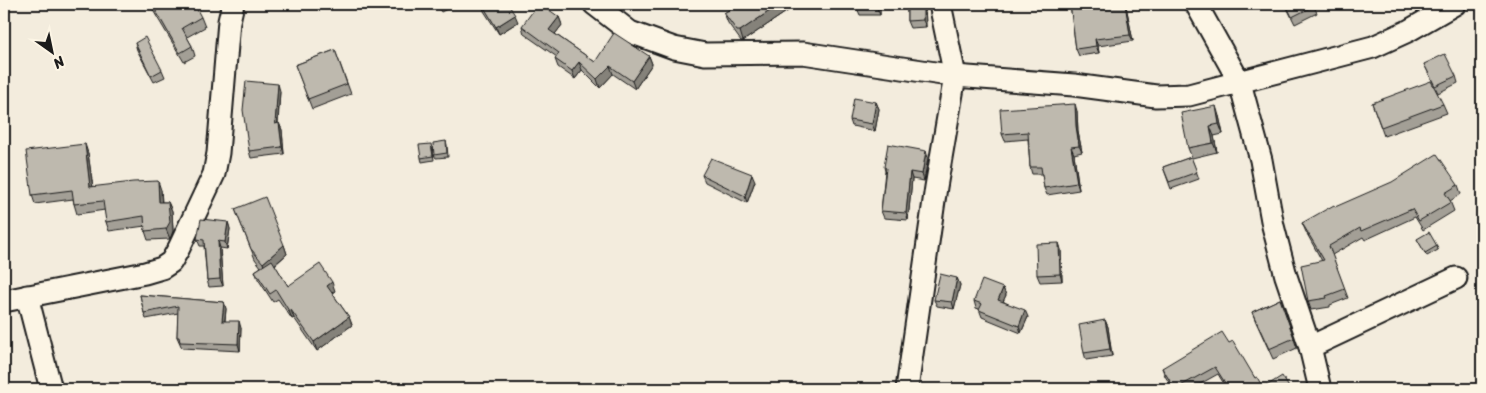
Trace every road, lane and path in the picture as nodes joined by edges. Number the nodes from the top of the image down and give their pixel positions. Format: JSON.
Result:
{"nodes":[{"id":1,"x":233,"y":4,"type":"edge"},
{"id":2,"x":594,"y":4,"type":"edge"},
{"id":3,"x":940,"y":4,"type":"edge"},
{"id":4,"x":1196,"y":4,"type":"edge"},
{"id":5,"x":1455,"y":4,"type":"edge"},
{"id":6,"x":955,"y":76,"type":"junction"},
{"id":7,"x":1240,"y":83,"type":"junction"},
{"id":8,"x":1456,"y":278,"type":"dead end"},
{"id":9,"x":27,"y":296,"type":"junction"},
{"id":10,"x":4,"y":301,"type":"edge"},
{"id":11,"x":1310,"y":346,"type":"junction"},
{"id":12,"x":51,"y":389,"type":"edge"},
{"id":13,"x":907,"y":389,"type":"edge"},
{"id":14,"x":1320,"y":389,"type":"edge"}],
"edges":[{"from":1,"to":9,"type":"street"},
{"from":2,"to":6,"type":"street"},
{"from":3,"to":6,"type":"street"},
{"from":4,"to":7,"type":"street"},
{"from":5,"to":7,"type":"street"},
{"from":6,"to":7,"type":"street"},
{"from":6,"to":13,"type":"street"},
{"from":7,"to":11,"type":"street"},
{"from":8,"to":11,"type":"street"},
{"from":9,"to":10,"type":"street"},
{"from":9,"to":12,"type":"street"},
{"from":11,"to":14,"type":"street"}]}
